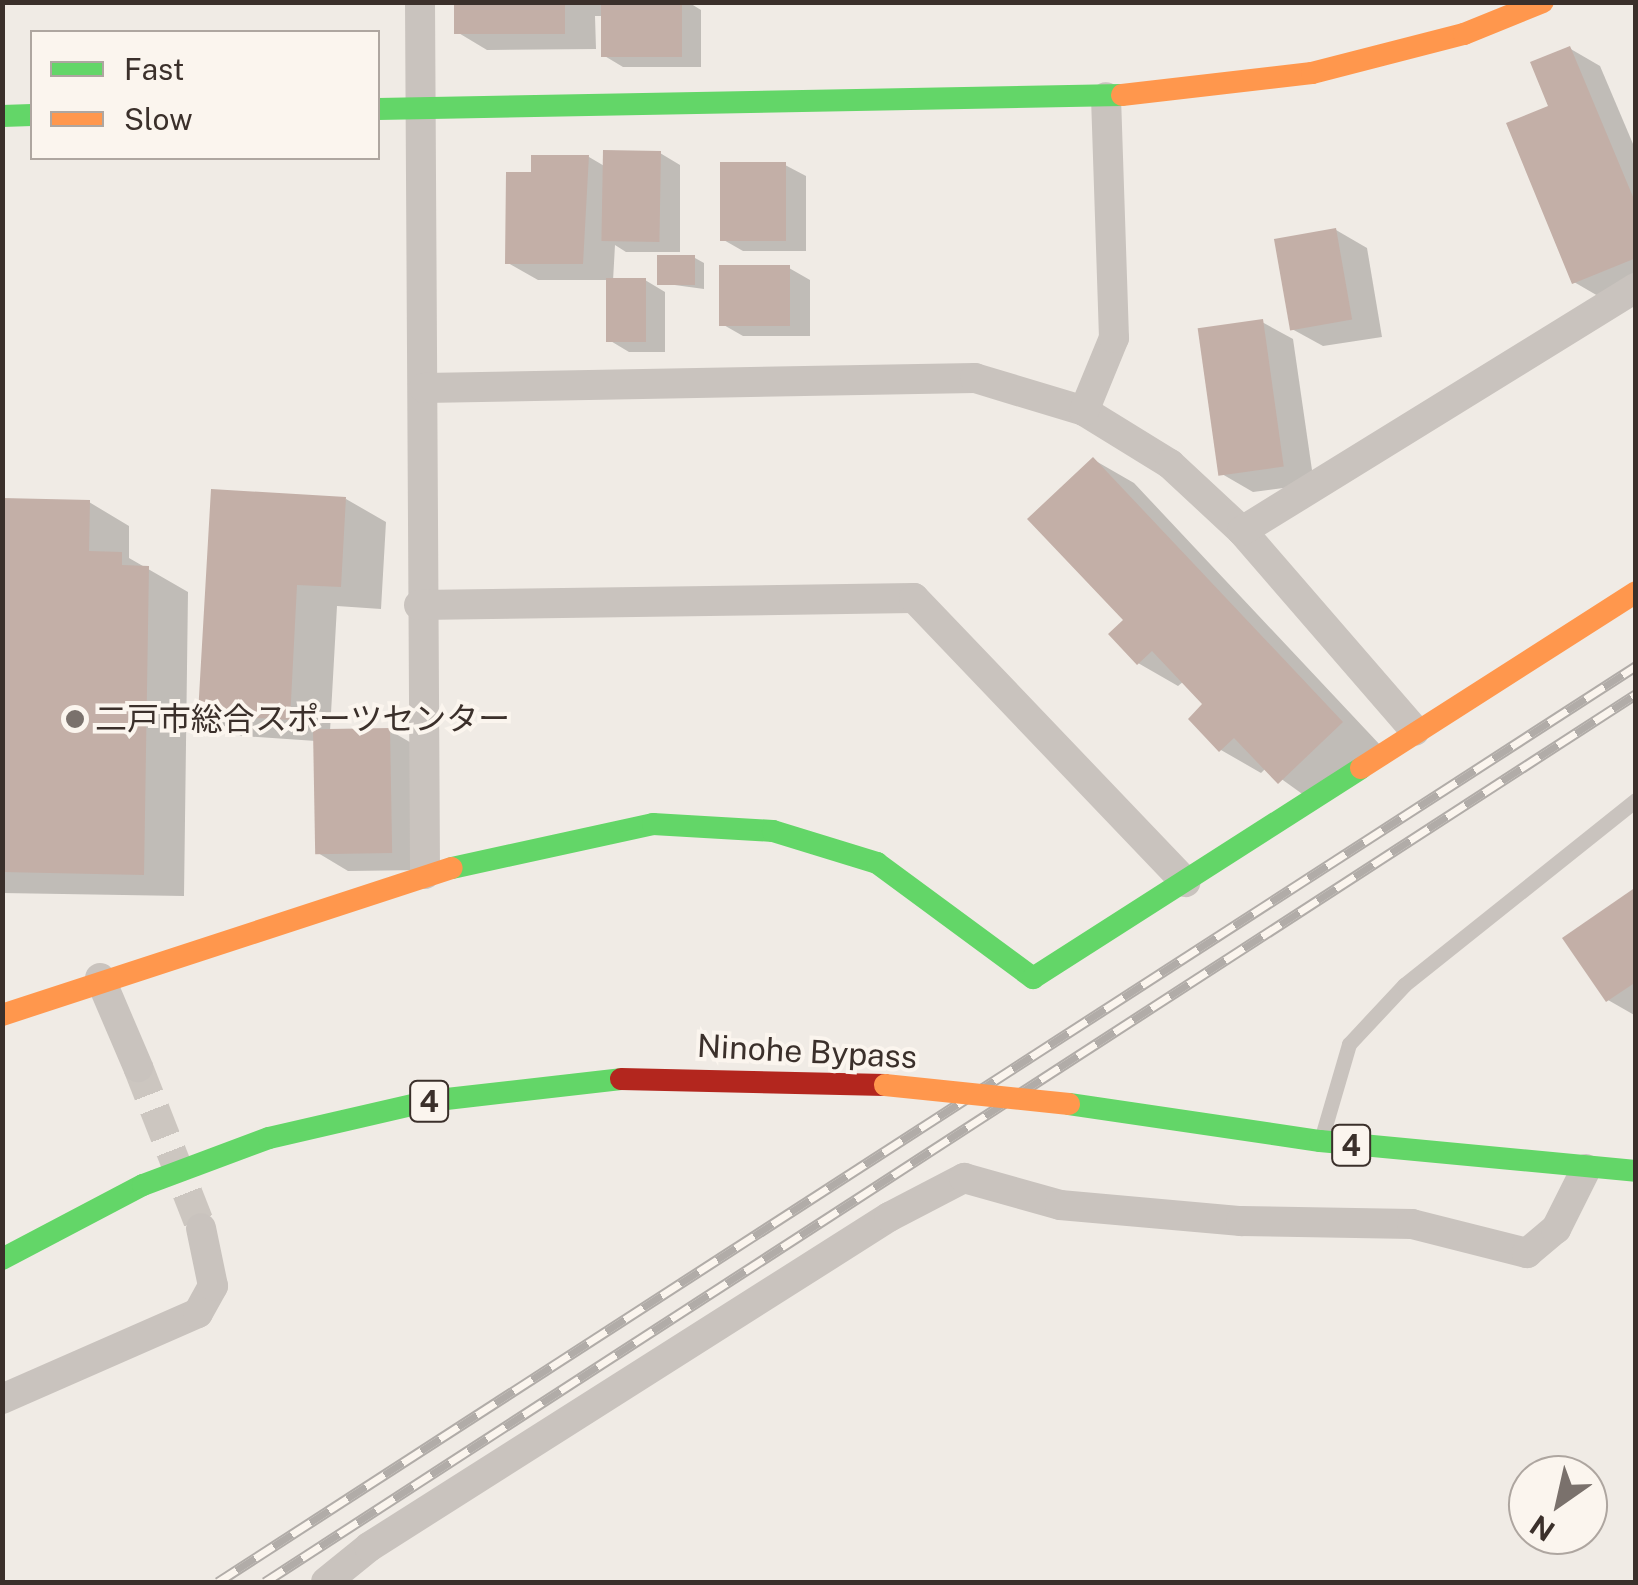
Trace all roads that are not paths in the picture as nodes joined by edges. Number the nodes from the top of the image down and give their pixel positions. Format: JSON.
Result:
{"nodes":[{"id":1,"x":420,"y":2,"type":"edge"},
{"id":2,"x":1543,"y":2,"type":"edge"},
{"id":3,"x":1106,"y":97,"type":"junction"},
{"id":4,"x":424,"y":108,"type":"junction"},
{"id":5,"x":380,"y":109,"type":"edge"},
{"id":6,"x":30,"y":115,"type":"edge"},
{"id":7,"x":2,"y":116,"type":"edge"},
{"id":8,"x":1636,"y":288,"type":"edge"},
{"id":9,"x":424,"y":388,"type":"junction"},
{"id":10,"x":1084,"y":411,"type":"junction"},
{"id":11,"x":1242,"y":531,"type":"junction"},
{"id":12,"x":1636,"y":592,"type":"edge"},
{"id":13,"x":419,"y":605,"type":"junction"},
{"id":14,"x":1415,"y":731,"type":"junction"},
{"id":15,"x":1636,"y":800,"type":"edge"},
{"id":16,"x":424,"y":874,"type":"junction"},
{"id":17,"x":1186,"y":882,"type":"junction"},
{"id":18,"x":100,"y":978,"type":"junction"},
{"id":19,"x":2,"y":1015,"type":"edge"},
{"id":20,"x":138,"y":1067,"type":"tunnel mouth"},
{"id":21,"x":1320,"y":1141,"type":"junction"},
{"id":22,"x":1586,"y":1169,"type":"junction"},
{"id":23,"x":1636,"y":1171,"type":"edge"},
{"id":24,"x":201,"y":1228,"type":"tunnel mouth"},
{"id":25,"x":2,"y":1259,"type":"edge"},
{"id":26,"x":2,"y":1398,"type":"edge"},
{"id":27,"x":326,"y":1582,"type":"edge"}],
"edges":[{"from":1,"to":4,"type":"street"},
{"from":2,"to":3,"type":"main road"},
{"from":3,"to":4,"type":"main road"},
{"from":3,"to":10,"type":"street"},
{"from":4,"to":5,"type":"main road"},
{"from":4,"to":9,"type":"street"},
{"from":6,"to":7,"type":"main road"},
{"from":8,"to":11,"type":"street"},
{"from":9,"to":10,"type":"street"},
{"from":9,"to":13,"type":"street"},
{"from":10,"to":11,"type":"street"},
{"from":11,"to":14,"type":"street"},
{"from":12,"to":14,"type":"main road"},
{"from":13,"to":16,"type":"street"},
{"from":13,"to":17,"type":"street"},
{"from":14,"to":17,"type":"main road"},
{"from":15,"to":21,"type":"lane"},
{"from":16,"to":17,"type":"main road"},
{"from":16,"to":18,"type":"main road"},
{"from":18,"to":19,"type":"main road"},
{"from":18,"to":20,"type":"street"},
{"from":21,"to":22,"type":"main road","name":"Ninohe Bypass","number":"4"},
{"from":21,"to":25,"type":"main road","name":"Ninohe Bypass","number":"4","bridge":true},
{"from":22,"to":23,"type":"main road","name":"Ninohe Bypass","number":"4"},
{"from":22,"to":27,"type":"street"},
{"from":24,"to":26,"type":"street"}]}
